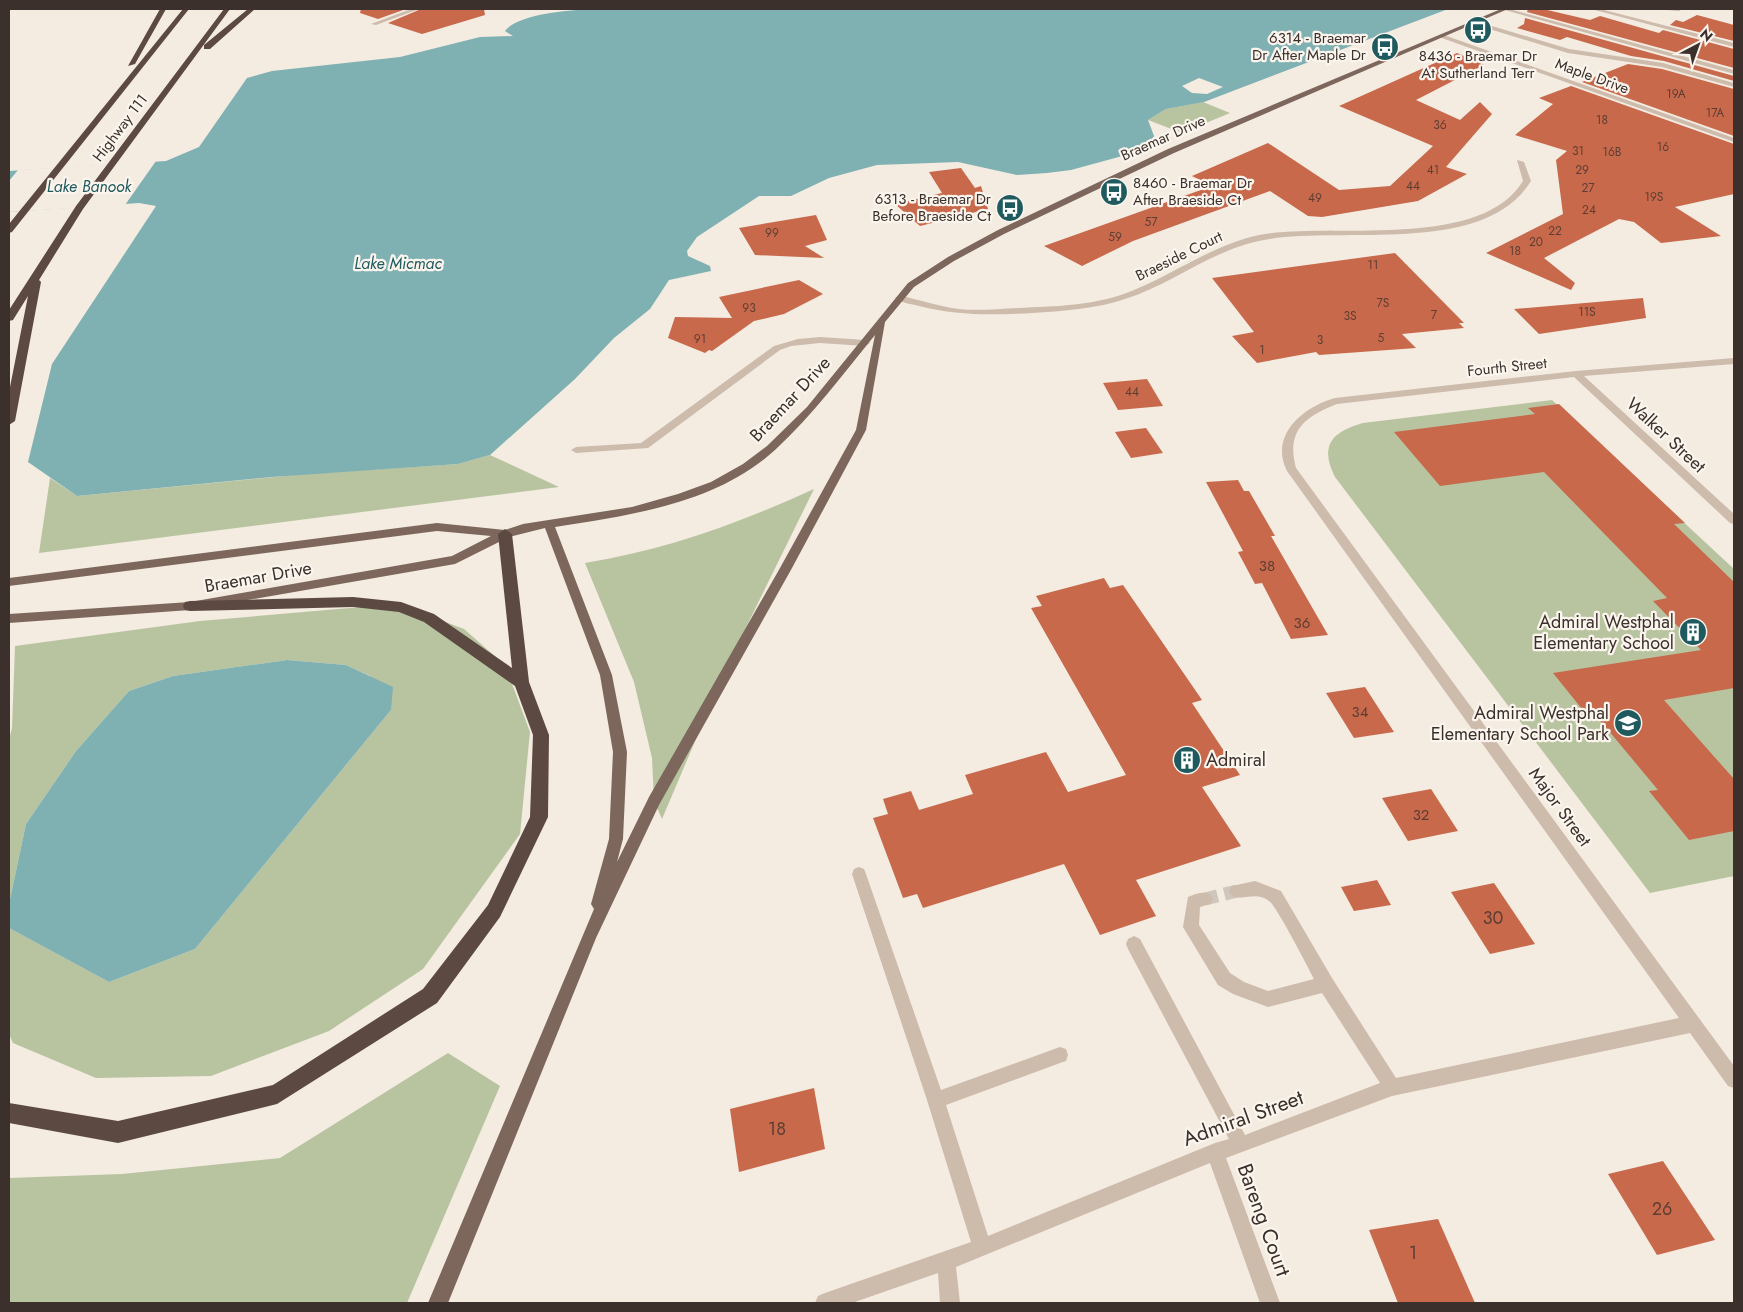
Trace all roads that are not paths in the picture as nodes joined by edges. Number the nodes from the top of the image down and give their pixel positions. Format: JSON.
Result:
{"nodes":[{"id":1,"x":163,"y":9,"type":"edge"},
{"id":2,"x":186,"y":9,"type":"edge"},
{"id":3,"x":227,"y":9,"type":"edge"},
{"id":4,"x":252,"y":9,"type":"edge"},
{"id":5,"x":416,"y":9,"type":"edge"},
{"id":6,"x":1504,"y":9,"type":"edge"},
{"id":7,"x":1594,"y":9,"type":"edge"},
{"id":8,"x":1657,"y":9,"type":"edge"},
{"id":9,"x":1679,"y":9,"type":"edge"},
{"id":10,"x":1472,"y":22,"type":"junction"},
{"id":11,"x":374,"y":24,"type":"dead end"},
{"id":12,"x":1442,"y":36,"type":"junction"},
{"id":13,"x":1734,"y":45,"type":"edge"},
{"id":14,"x":186,"y":64,"type":"junction"},
{"id":15,"x":1734,"y":72,"type":"edge"},
{"id":16,"x":1734,"y":85,"type":"edge"},
{"id":17,"x":112,"y":98,"type":"junction"},
{"id":18,"x":1734,"y":140,"type":"edge"},
{"id":19,"x":1520,"y":162,"type":"dead end"},
{"id":20,"x":9,"y":230,"type":"edge"},
{"id":21,"x":37,"y":273,"type":"junction"},
{"id":22,"x":899,"y":298,"type":"junction"},
{"id":23,"x":9,"y":318,"type":"edge"},
{"id":24,"x":882,"y":322,"type":"junction"},
{"id":25,"x":864,"y":343,"type":"junction"},
{"id":26,"x":1734,"y":361,"type":"edge"},
{"id":27,"x":1576,"y":374,"type":"junction"},
{"id":28,"x":9,"y":421,"type":"edge"},
{"id":29,"x":1294,"y":428,"type":"joint"},
{"id":30,"x":576,"y":450,"type":"dead end"},
{"id":31,"x":1734,"y":520,"type":"edge"},
{"id":32,"x":549,"y":524,"type":"junction"},
{"id":33,"x":505,"y":534,"type":"junction"},
{"id":34,"x":9,"y":582,"type":"edge"},
{"id":35,"x":190,"y":606,"type":"junction"},
{"id":36,"x":9,"y":619,"type":"edge"},
{"id":37,"x":521,"y":682,"type":"junction"},
{"id":38,"x":859,"y":874,"type":"dead end"},
{"id":39,"x":1237,"y":890,"type":"tunnel mouth"},
{"id":40,"x":1205,"y":899,"type":"tunnel mouth"},
{"id":41,"x":590,"y":935,"type":"junction"},
{"id":42,"x":1134,"y":944,"type":"dead end"},
{"id":43,"x":1326,"y":984,"type":"junction"},
{"id":44,"x":1692,"y":1024,"type":"junction"},
{"id":45,"x":1060,"y":1055,"type":"dead end"},
{"id":46,"x":1734,"y":1080,"type":"edge"},
{"id":47,"x":1392,"y":1087,"type":"junction"},
{"id":48,"x":936,"y":1100,"type":"junction"},
{"id":49,"x":9,"y":1113,"type":"edge"},
{"id":50,"x":1241,"y":1145,"type":"junction"},
{"id":51,"x":1215,"y":1152,"type":"junction"},
{"id":52,"x":982,"y":1248,"type":"junction"},
{"id":53,"x":946,"y":1259,"type":"junction"},
{"id":54,"x":438,"y":1303,"type":"edge"},
{"id":55,"x":825,"y":1303,"type":"edge"},
{"id":56,"x":950,"y":1303,"type":"edge"},
{"id":57,"x":1270,"y":1303,"type":"edge"}],
"edges":[{"from":1,"to":17,"type":"highway"},
{"from":2,"to":17,"type":"highway","name":"Highway 111"},
{"from":3,"to":14,"type":"highway","name":"Highway 111"},
{"from":4,"to":14,"type":"highway"},
{"from":5,"to":11,"type":"street"},
{"from":6,"to":10,"type":"main road","name":"Braemar Drive"},
{"from":6,"to":15,"type":"street"},
{"from":7,"to":13,"type":"street"},
{"from":8,"to":9,"type":"street"},
{"from":10,"to":12,"type":"main road","name":"Braemar Drive"},
{"from":10,"to":16,"type":"street"},
{"from":12,"to":18,"type":"street","name":"Maple Drive"},
{"from":12,"to":22,"type":"main road","name":"Braemar Drive"},
{"from":14,"to":21,"type":"highway","name":"Highway 111"},
{"from":17,"to":20,"type":"highway","name":"Highway 111"},
{"from":19,"to":22,"type":"street","name":"Braeside Court"},
{"from":21,"to":23,"type":"highway","name":"Highway 111"},
{"from":21,"to":28,"type":"highway"},
{"from":22,"to":24,"type":"main road","name":"Braemar Drive"},
{"from":24,"to":25,"type":"main road","name":"Braemar Drive"},
{"from":24,"to":41,"type":"main road"},
{"from":25,"to":30,"type":"street","name":"Braemar Drive"},
{"from":25,"to":32,"type":"main road","name":"Braemar Drive"},
{"from":26,"to":27,"type":"street","name":"Fourth Street"},
{"from":27,"to":29,"type":"street","name":"Fourth Street"},
{"from":27,"to":31,"type":"street","name":"Walker Street"},
{"from":29,"to":44,"type":"street","name":"Major Street"},
{"from":32,"to":33,"type":"main road","name":"Braemar Drive"},
{"from":32,"to":41,"type":"main road"},
{"from":33,"to":34,"type":"main road","name":"Braemar Drive"},
{"from":33,"to":35,"type":"main road","name":"Braemar Drive"},
{"from":33,"to":37,"type":"highway"},
{"from":35,"to":36,"type":"main road","name":"Braemar Drive"},
{"from":35,"to":37,"type":"highway"},
{"from":37,"to":49,"type":"highway"},
{"from":38,"to":48,"type":"street"},
{"from":39,"to":43,"type":"street"},
{"from":40,"to":43,"type":"street"},
{"from":41,"to":54,"type":"main road"},
{"from":42,"to":50,"type":"street"},
{"from":43,"to":47,"type":"street"},
{"from":44,"to":46,"type":"street","name":"Major Street"},
{"from":44,"to":47,"type":"street","name":"Admiral Street"},
{"from":45,"to":48,"type":"street"},
{"from":47,"to":50,"type":"street","name":"Admiral Street"},
{"from":48,"to":52,"type":"street"},
{"from":50,"to":51,"type":"street","name":"Admiral Street"},
{"from":51,"to":52,"type":"street","name":"Admiral Street"},
{"from":51,"to":57,"type":"street","name":"Bareng Court"},
{"from":52,"to":53,"type":"street","name":"Admiral Street"},
{"from":53,"to":55,"type":"street","name":"Admiral Street"},
{"from":53,"to":56,"type":"street"}]}
